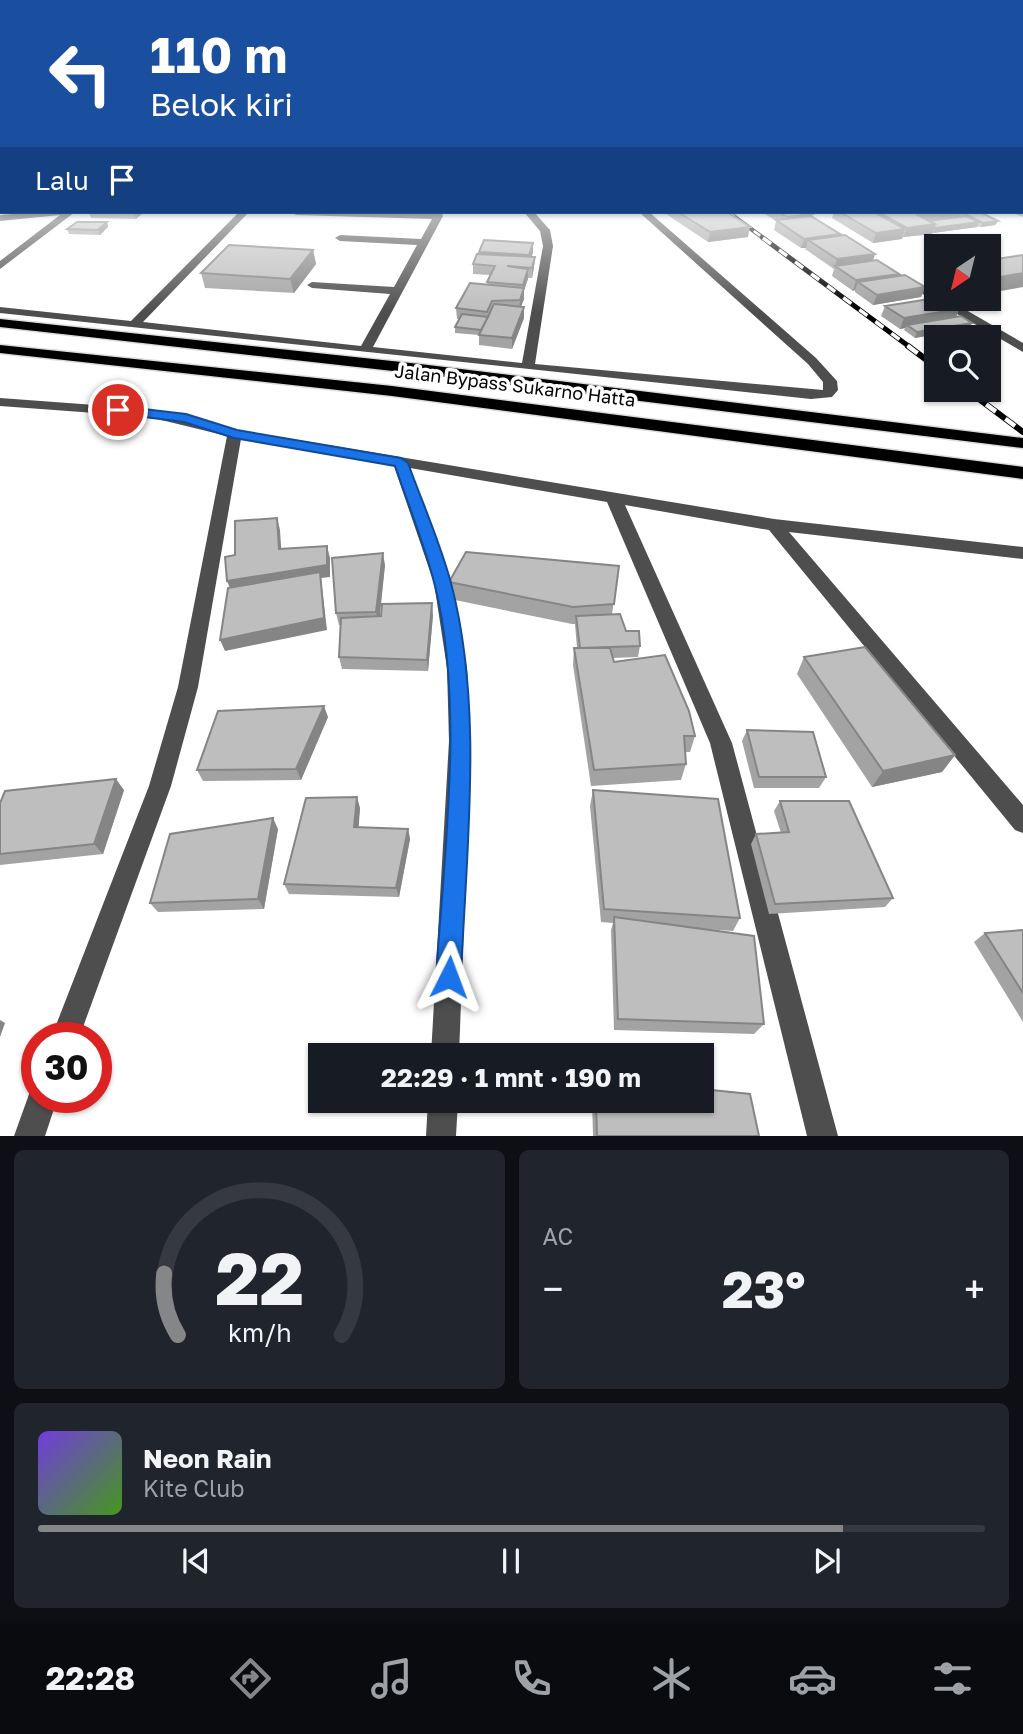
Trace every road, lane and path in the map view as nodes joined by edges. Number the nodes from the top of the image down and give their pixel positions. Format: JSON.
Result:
{"nodes":[{"id":1,"x":45,"y":214,"type":"edge"},
{"id":2,"x":65,"y":214,"type":"edge"},
{"id":3,"x":242,"y":214,"type":"edge"},
{"id":4,"x":438,"y":214,"type":"edge"},
{"id":5,"x":531,"y":214,"type":"edge"},
{"id":6,"x":646,"y":214,"type":"edge"},
{"id":7,"x":0,"y":218,"type":"edge"},
{"id":8,"x":340,"y":237,"type":"dead end"},
{"id":9,"x":424,"y":242,"type":"junction"},
{"id":10,"x":0,"y":266,"type":"edge"},
{"id":11,"x":897,"y":275,"type":"edge"},
{"id":12,"x":313,"y":285,"type":"dead end"},
{"id":13,"x":397,"y":290,"type":"junction"},
{"id":14,"x":924,"y":291,"type":"edge"},
{"id":15,"x":0,"y":310,"type":"edge"},
{"id":16,"x":960,"y":312,"type":"edge"},
{"id":17,"x":0,"y":323,"type":"edge"},
{"id":18,"x":134,"y":325,"type":"junction"},
{"id":19,"x":1023,"y":348,"type":"edge"},
{"id":20,"x":0,"y":349,"type":"edge"},
{"id":21,"x":365,"y":350,"type":"junction"},
{"id":22,"x":528,"y":366,"type":"junction"},
{"id":23,"x":0,"y":402,"type":"edge"},
{"id":24,"x":234,"y":434,"type":"junction"},
{"id":25,"x":1023,"y":443,"type":"edge"},
{"id":26,"x":401,"y":463,"type":"junction"},
{"id":27,"x":1023,"y":473,"type":"edge"},
{"id":28,"x":613,"y":497,"type":"junction"},
{"id":29,"x":774,"y":525,"type":"junction"},
{"id":30,"x":1023,"y":553,"type":"edge"},
{"id":31,"x":1023,"y":822,"type":"edge"},
{"id":32,"x":71,"y":1022,"type":"edge"},
{"id":33,"x":446,"y":1043,"type":"edge"},
{"id":34,"x":37,"y":1113,"type":"edge"},
{"id":35,"x":442,"y":1113,"type":"edge"},
{"id":36,"x":29,"y":1136,"type":"edge"},
{"id":37,"x":441,"y":1136,"type":"edge"},
{"id":38,"x":823,"y":1136,"type":"edge"}],
"edges":[{"from":1,"to":7,"type":"street"},
{"from":2,"to":10,"type":"street"},
{"from":3,"to":18,"type":"street"},
{"from":4,"to":9,"type":"street"},
{"from":5,"to":22,"type":"street"},
{"from":6,"to":22,"type":"street"},
{"from":8,"to":9,"type":"street"},
{"from":9,"to":13,"type":"street"},
{"from":11,"to":14,"type":"street"},
{"from":12,"to":13,"type":"street"},
{"from":13,"to":21,"type":"street"},
{"from":15,"to":18,"type":"street"},
{"from":16,"to":19,"type":"street"},
{"from":17,"to":25,"type":"highway","name":"Jalan Bypass Sukarno Hatta"},
{"from":18,"to":21,"type":"street"},
{"from":20,"to":27,"type":"highway","name":"Jalan Bypass Sukarno Hatta"},
{"from":21,"to":22,"type":"street"},
{"from":23,"to":24,"type":"street"},
{"from":24,"to":26,"type":"street"},
{"from":24,"to":32,"type":"street"},
{"from":26,"to":28,"type":"street"},
{"from":26,"to":33,"type":"street"},
{"from":28,"to":29,"type":"street"},
{"from":28,"to":38,"type":"street"},
{"from":29,"to":30,"type":"street"},
{"from":29,"to":31,"type":"street"},
{"from":34,"to":36,"type":"street"},
{"from":35,"to":37,"type":"street"}]}
